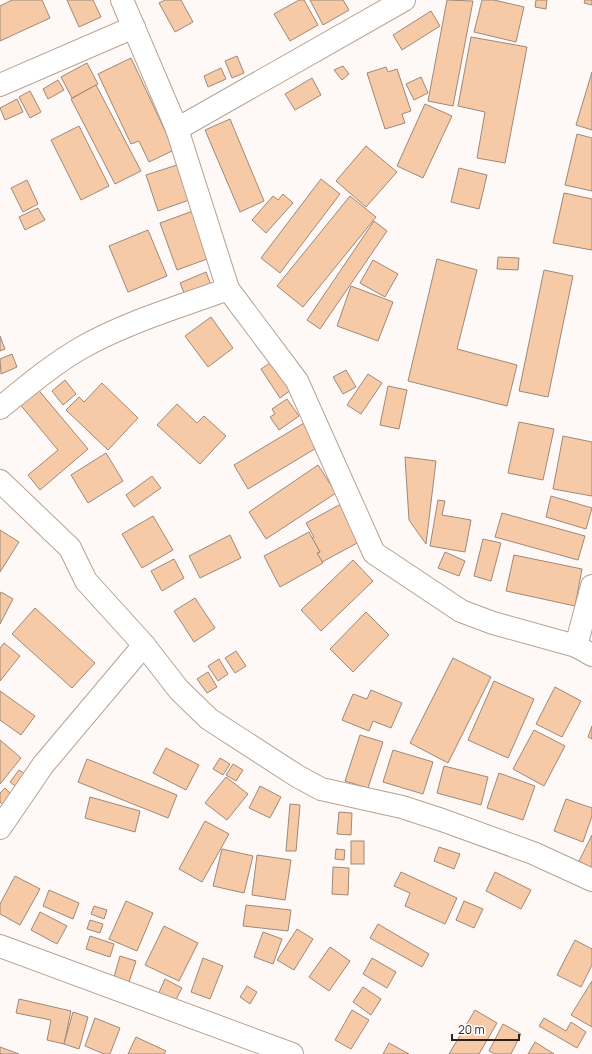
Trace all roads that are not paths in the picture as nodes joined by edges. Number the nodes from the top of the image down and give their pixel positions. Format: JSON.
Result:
{"nodes":[{"id":1,"x":122,"y":0,"type":"edge"},
{"id":2,"x":404,"y":0,"type":"edge"},
{"id":3,"x":134,"y":27,"type":"junction"},
{"id":4,"x":0,"y":85,"type":"edge"},
{"id":5,"x":177,"y":129,"type":"junction"},
{"id":6,"x":228,"y":289,"type":"junction"},
{"id":7,"x":0,"y":408,"type":"edge"},
{"id":8,"x":0,"y":481,"type":"edge"},
{"id":9,"x":592,"y":586,"type":"edge"},
{"id":10,"x":144,"y":645,"type":"junction"},
{"id":11,"x":584,"y":651,"type":"edge"},
{"id":12,"x":0,"y":828,"type":"edge"},
{"id":13,"x":592,"y":880,"type":"edge"},
{"id":14,"x":0,"y":946,"type":"edge"},
{"id":15,"x":292,"y":1054,"type":"edge"}],
"edges":[{"from":1,"to":3,"type":"street"},
{"from":2,"to":5,"type":"street"},
{"from":3,"to":4,"type":"street"},
{"from":3,"to":5,"type":"street"},
{"from":5,"to":6,"type":"street"},
{"from":6,"to":7,"type":"street"},
{"from":6,"to":11,"type":"street"},
{"from":8,"to":10,"type":"street"},
{"from":9,"to":11,"type":"street"},
{"from":10,"to":12,"type":"street"},
{"from":10,"to":13,"type":"street"},
{"from":14,"to":15,"type":"street"}]}
